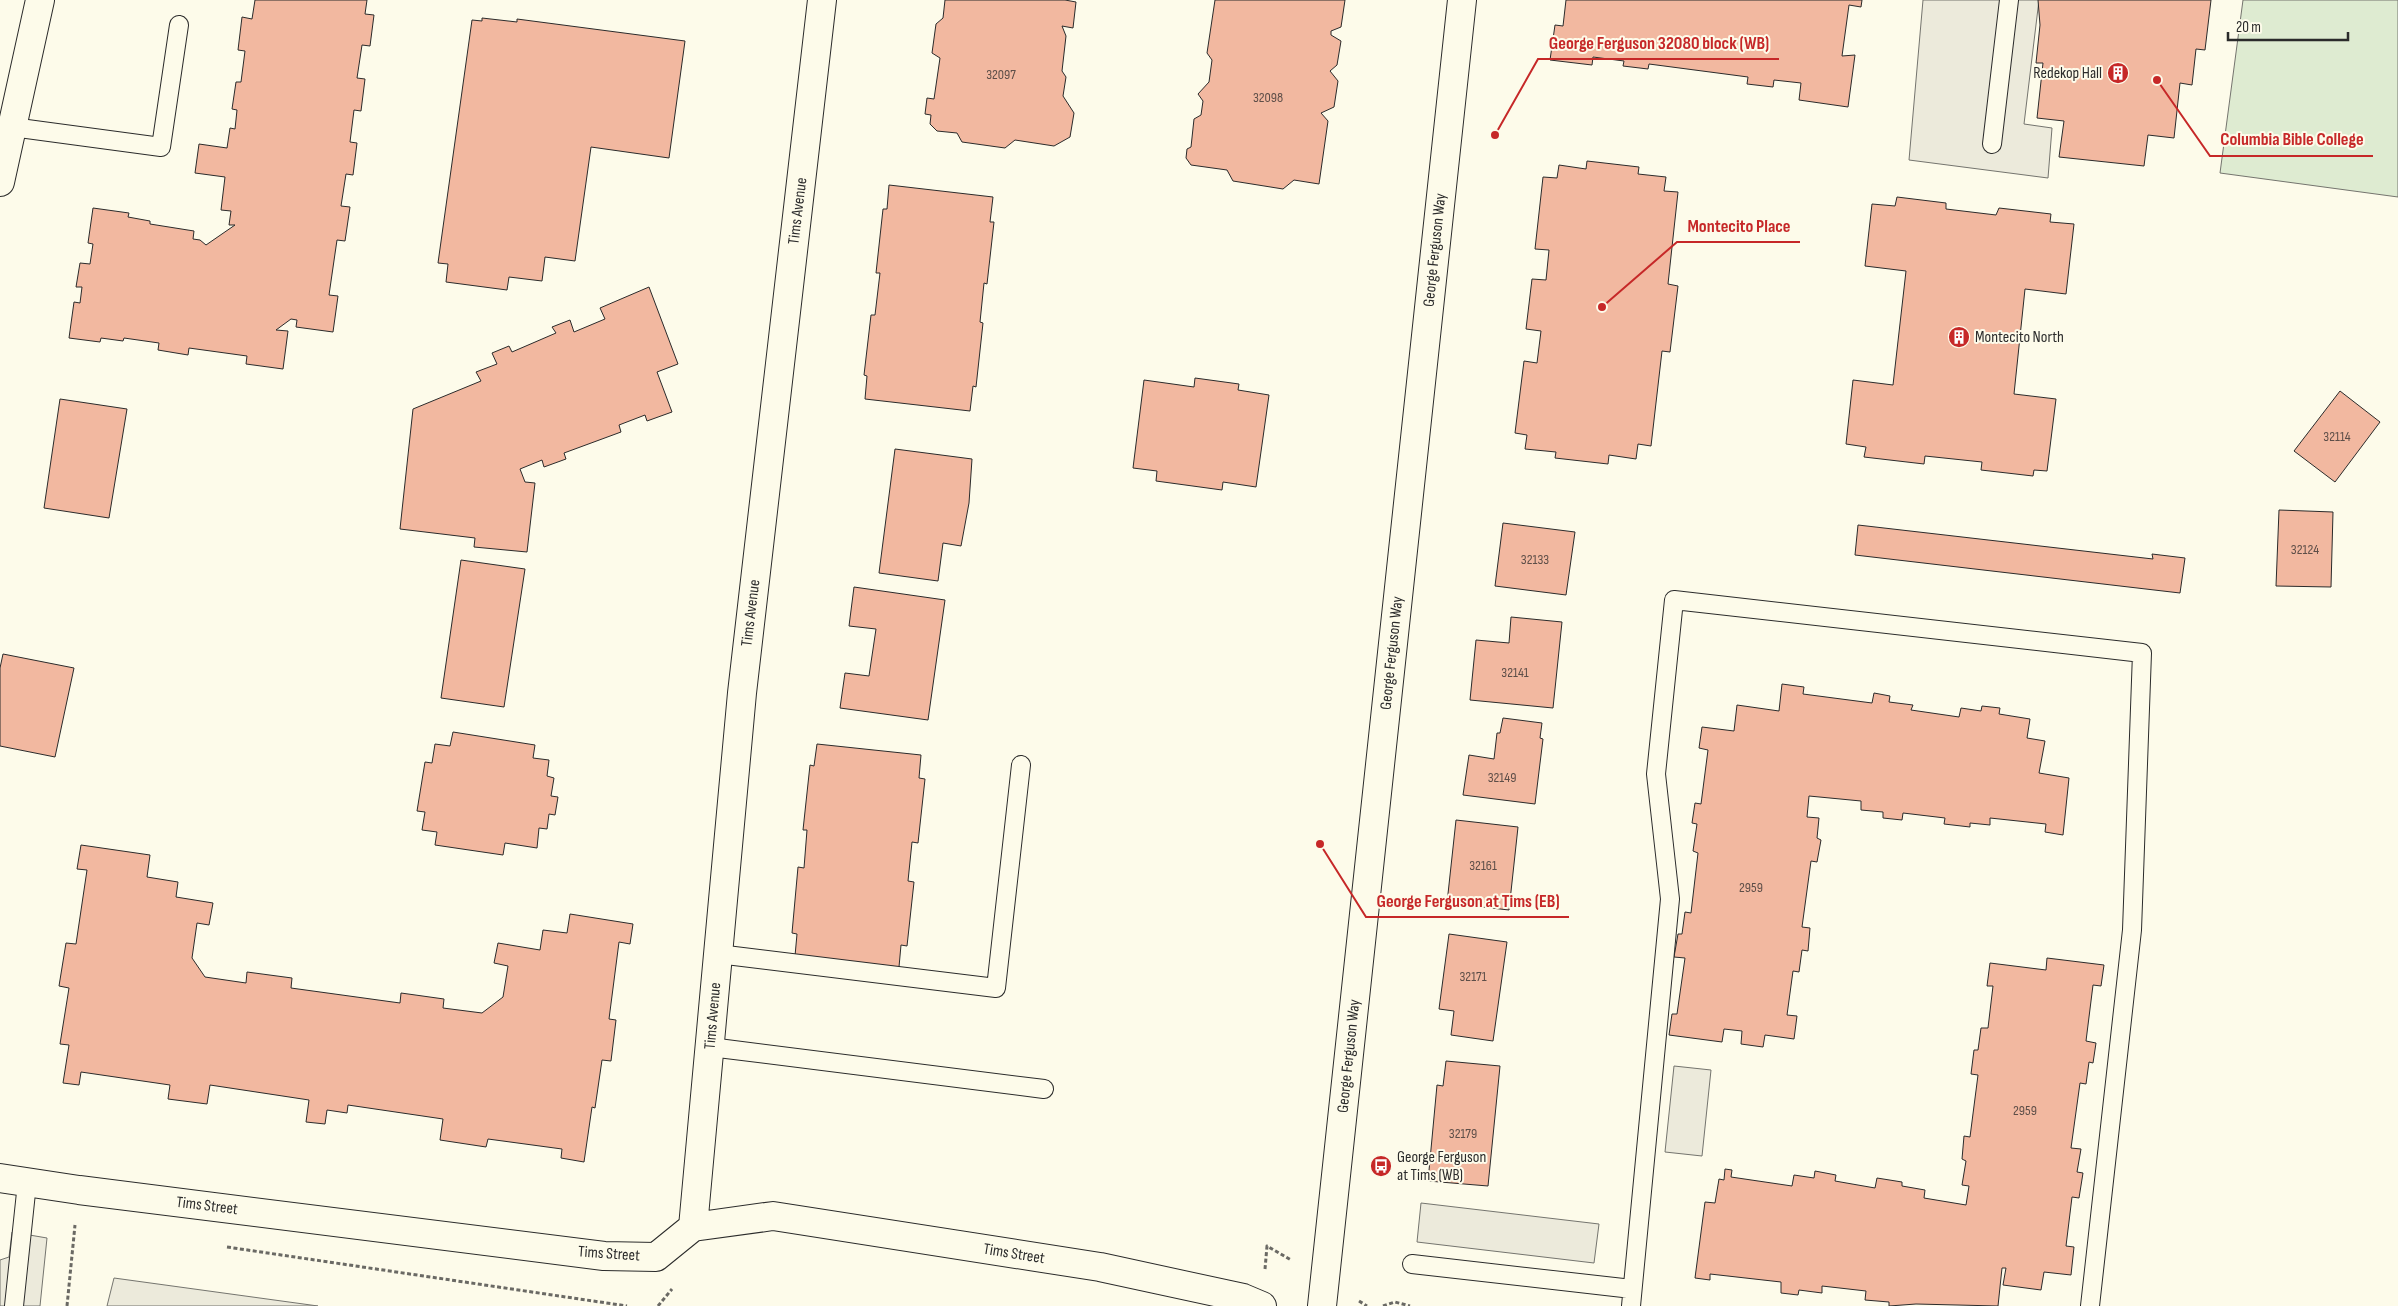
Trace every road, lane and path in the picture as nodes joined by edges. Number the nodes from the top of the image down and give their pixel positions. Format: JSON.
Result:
{"nodes":[{"id":1,"x":40,"y":0,"type":"edge"},
{"id":2,"x":822,"y":0,"type":"edge"},
{"id":3,"x":1462,"y":0,"type":"edge"},
{"id":4,"x":2009,"y":0,"type":"edge"},
{"id":5,"x":179,"y":25,"type":"dead end"},
{"id":6,"x":12,"y":127,"type":"junction"},
{"id":7,"x":1992,"y":144,"type":"dead end"},
{"id":8,"x":0,"y":182,"type":"edge"},
{"id":9,"x":1021,"y":766,"type":"dead end"},
{"id":10,"x":718,"y":954,"type":"junction"},
{"id":11,"x":710,"y":1047,"type":"junction"},
{"id":12,"x":1044,"y":1089,"type":"dead end"},
{"id":13,"x":0,"y":1178,"type":"edge"},
{"id":14,"x":27,"y":1183,"type":"junction"},
{"id":15,"x":79,"y":1190,"type":"junction"},
{"id":16,"x":24,"y":1214,"type":"junction"},
{"id":17,"x":76,"y":1224,"type":"junction"},
{"id":18,"x":85,"y":1226,"type":"dead end"},
{"id":19,"x":693,"y":1228,"type":"junction"},
{"id":20,"x":223,"y":1246,"type":"dead end"},
{"id":21,"x":1412,"y":1264,"type":"dead end"},
{"id":22,"x":1632,"y":1298,"type":"edge"},
{"id":23,"x":14,"y":1306,"type":"edge"},
{"id":24,"x":67,"y":1306,"type":"edge"},
{"id":25,"x":627,"y":1306,"type":"edge"},
{"id":26,"x":1262,"y":1306,"type":"edge"},
{"id":27,"x":1322,"y":1306,"type":"edge"},
{"id":28,"x":1384,"y":1306,"type":"edge"},
{"id":29,"x":1410,"y":1306,"type":"edge"},
{"id":30,"x":2090,"y":1306,"type":"edge"}],
"edges":[{"from":1,"to":6,"type":"street"},
{"from":2,"to":10,"type":"street","name":"Tims Avenue"},
{"from":3,"to":27,"type":"street","name":"George Ferguson Way"},
{"from":4,"to":7,"type":"lane"},
{"from":5,"to":6,"type":"lane"},
{"from":6,"to":8,"type":"street"},
{"from":9,"to":10,"type":"lane"},
{"from":10,"to":11,"type":"street","name":"Tims Avenue"},
{"from":11,"to":12,"type":"lane"},
{"from":11,"to":19,"type":"street","name":"Tims Avenue"},
{"from":13,"to":14,"type":"street","name":"Tims Street"},
{"from":14,"to":15,"type":"street","name":"Tims Street"},
{"from":14,"to":16,"type":"lane"},
{"from":15,"to":17,"type":"path"},
{"from":15,"to":19,"type":"street","name":"Tims Street"},
{"from":16,"to":17,"type":"path"},
{"from":16,"to":23,"type":"lane"},
{"from":17,"to":18,"type":"path"},
{"from":17,"to":24,"type":"path"},
{"from":19,"to":26,"type":"street","name":"Tims Street"},
{"from":20,"to":25,"type":"path"},
{"from":21,"to":22,"type":"lane"},
{"from":22,"to":30,"type":"lane"},
{"from":28,"to":29,"type":"path"}]}
